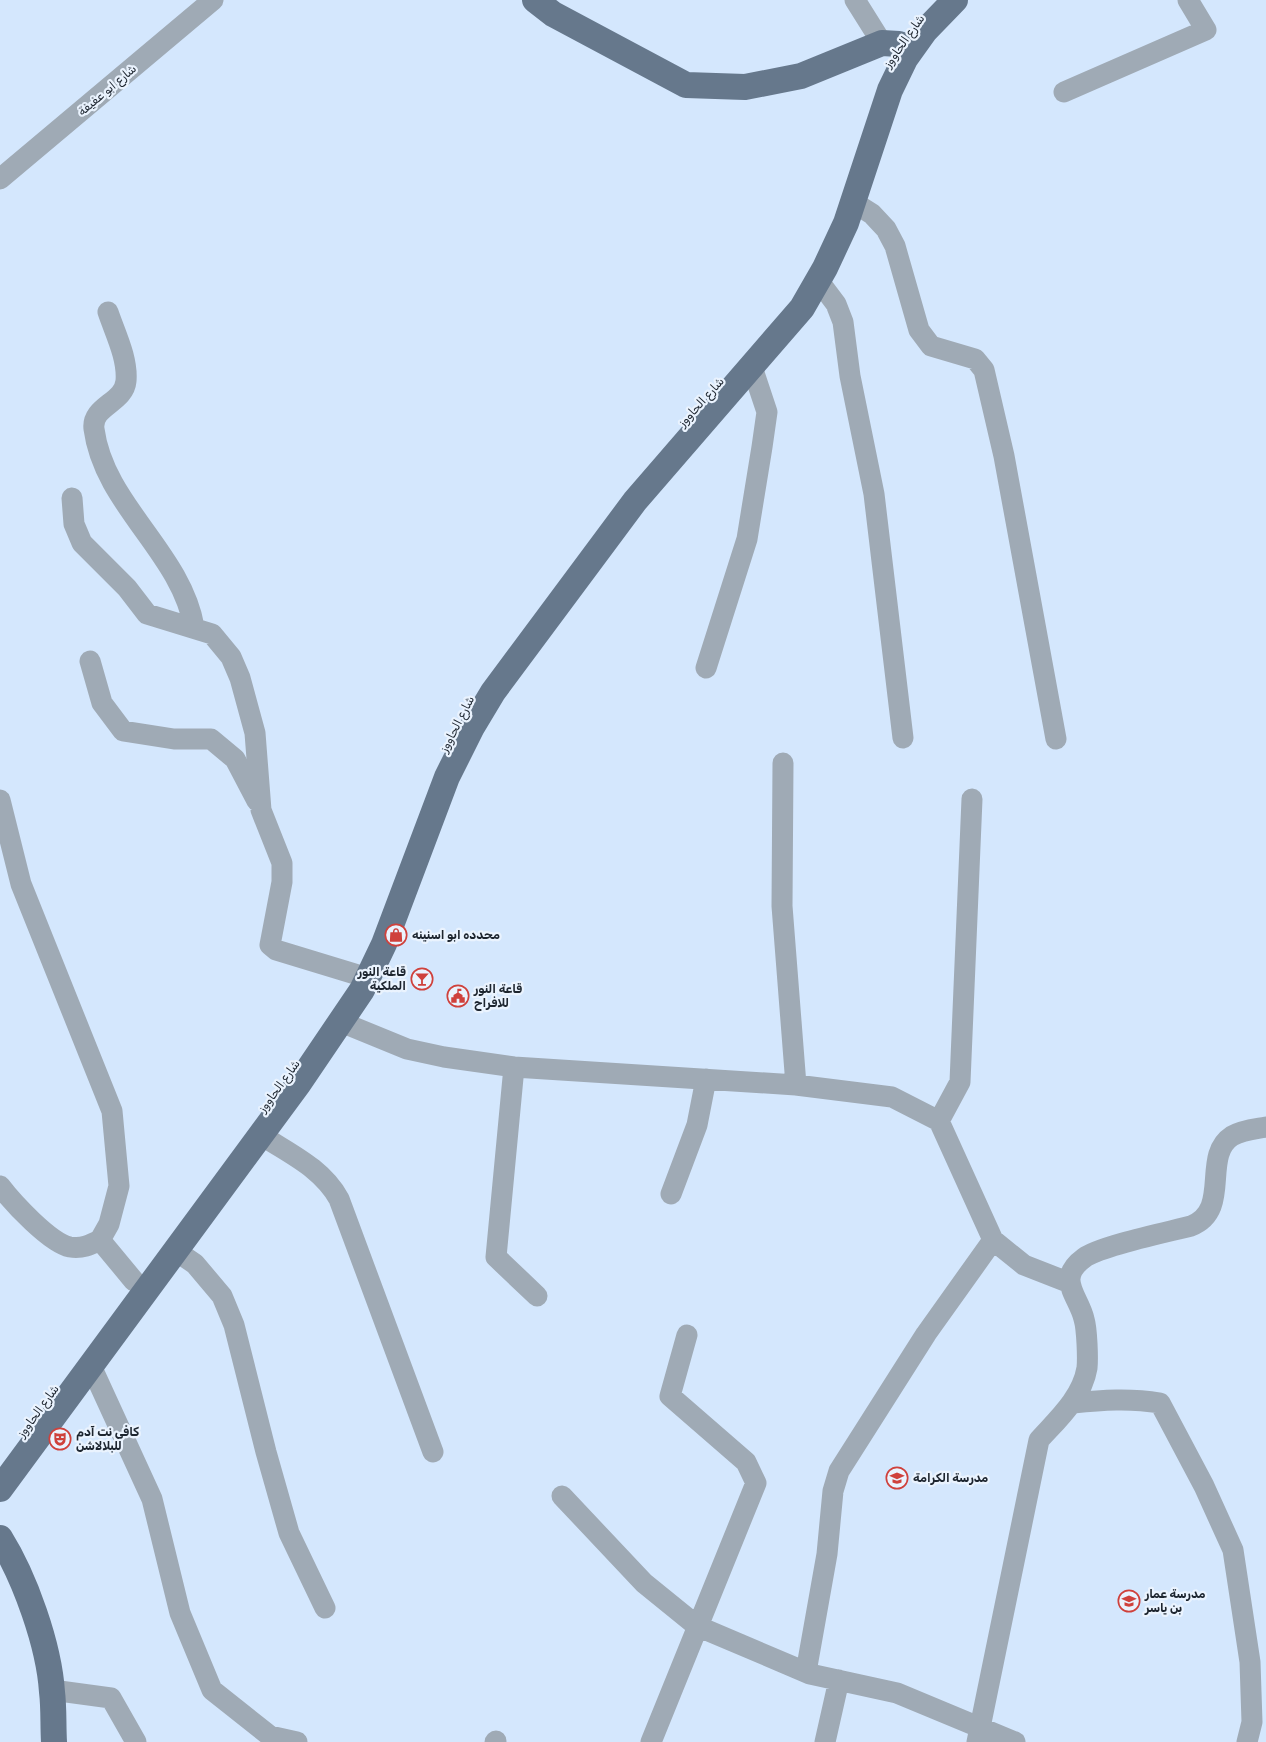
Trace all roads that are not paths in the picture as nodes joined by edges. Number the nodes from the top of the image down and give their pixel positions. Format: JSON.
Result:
{"nodes":[{"id":1,"x":213,"y":0,"type":"edge"},
{"id":2,"x":535,"y":0,"type":"edge"},
{"id":3,"x":855,"y":0,"type":"edge"},
{"id":4,"x":934,"y":0,"type":"edge"},
{"id":5,"x":955,"y":0,"type":"edge"},
{"id":6,"x":1188,"y":0,"type":"edge"},
{"id":7,"x":897,"y":45,"type":"junction"},
{"id":8,"x":1064,"y":92,"type":"dead end"},
{"id":9,"x":0,"y":179,"type":"edge"},
{"id":10,"x":854,"y":202,"type":"junction"},
{"id":11,"x":818,"y":280,"type":"junction"},
{"id":12,"x":108,"y":312,"type":"dead end"},
{"id":13,"x":752,"y":367,"type":"junction"},
{"id":14,"x":72,"y":498,"type":"dead end"},
{"id":15,"x":194,"y":627,"type":"junction"},
{"id":16,"x":90,"y":661,"type":"dead end"},
{"id":17,"x":706,"y":668,"type":"dead end"},
{"id":18,"x":903,"y":738,"type":"dead end"},
{"id":19,"x":1056,"y":739,"type":"dead end"},
{"id":20,"x":783,"y":762,"type":"dead end"},
{"id":21,"x":972,"y":799,"type":"dead end"},
{"id":22,"x":0,"y":800,"type":"edge"},
{"id":23,"x":262,"y":810,"type":"junction"},
{"id":24,"x":360,"y":976,"type":"junction"},
{"id":25,"x":341,"y":1022,"type":"junction"},
{"id":26,"x":514,"y":1067,"type":"junction"},
{"id":27,"x":706,"y":1079,"type":"junction"},
{"id":28,"x":796,"y":1085,"type":"junction"},
{"id":29,"x":939,"y":1121,"type":"junction"},
{"id":30,"x":1266,"y":1127,"type":"edge"},
{"id":31,"x":261,"y":1135,"type":"junction"},
{"id":32,"x":0,"y":1186,"type":"edge"},
{"id":33,"x":671,"y":1194,"type":"dead end"},
{"id":34,"x":100,"y":1240,"type":"junction"},
{"id":35,"x":993,"y":1240,"type":"junction"},
{"id":36,"x":176,"y":1252,"type":"junction"},
{"id":37,"x":134,"y":1281,"type":"junction"},
{"id":38,"x":1070,"y":1283,"type":"junction"},
{"id":39,"x":537,"y":1296,"type":"dead end"},
{"id":40,"x":687,"y":1335,"type":"dead end"},
{"id":41,"x":91,"y":1366,"type":"junction"},
{"id":42,"x":1072,"y":1403,"type":"junction"},
{"id":43,"x":433,"y":1452,"type":"dead end"},
{"id":44,"x":0,"y":1465,"type":"edge"},
{"id":45,"x":0,"y":1489,"type":"edge"},
{"id":46,"x":562,"y":1496,"type":"dead end"},
{"id":47,"x":0,"y":1538,"type":"edge"},
{"id":48,"x":324,"y":1608,"type":"dead end"},
{"id":49,"x":697,"y":1626,"type":"junction"},
{"id":50,"x":806,"y":1672,"type":"junction"},
{"id":51,"x":839,"y":1680,"type":"junction"},
{"id":52,"x":52,"y":1690,"type":"junction"},
{"id":53,"x":979,"y":1735,"type":"edge"},
{"id":54,"x":54,"y":1742,"type":"edge"},
{"id":55,"x":136,"y":1742,"type":"edge"},
{"id":56,"x":297,"y":1742,"type":"edge"},
{"id":57,"x":651,"y":1742,"type":"edge"},
{"id":58,"x":825,"y":1742,"type":"edge"},
{"id":59,"x":1015,"y":1742,"type":"edge"},
{"id":60,"x":1247,"y":1742,"type":"edge"}],
"edges":[{"from":1,"to":9,"type":"street","name":"شارع ابو عفيفة"},
{"from":2,"to":7,"type":"main road"},
{"from":3,"to":7,"type":"street"},
{"from":4,"to":7,"type":"main road","name":"شارع الحاووز"},
{"from":5,"to":7,"type":"main road"},
{"from":6,"to":8,"type":"street"},
{"from":7,"to":10,"type":"main road"},
{"from":7,"to":24,"type":"main road","name":"شارع الحاووز"},
{"from":10,"to":11,"type":"main road"},
{"from":10,"to":19,"type":"street"},
{"from":11,"to":13,"type":"main road"},
{"from":11,"to":18,"type":"street"},
{"from":12,"to":15,"type":"street"},
{"from":13,"to":17,"type":"street"},
{"from":13,"to":24,"type":"main road"},
{"from":14,"to":15,"type":"street"},
{"from":15,"to":23,"type":"street"},
{"from":16,"to":23,"type":"street"},
{"from":20,"to":28,"type":"street"},
{"from":21,"to":29,"type":"street"},
{"from":22,"to":34,"type":"street"},
{"from":23,"to":24,"type":"street"},
{"from":24,"to":25,"type":"main road"},
{"from":24,"to":37,"type":"main road","name":"شارع الحاووز"},
{"from":25,"to":26,"type":"street"},
{"from":25,"to":31,"type":"main road"},
{"from":26,"to":27,"type":"street"},
{"from":26,"to":39,"type":"street"},
{"from":27,"to":28,"type":"street"},
{"from":27,"to":33,"type":"street"},
{"from":28,"to":29,"type":"street"},
{"from":29,"to":35,"type":"street"},
{"from":30,"to":38,"type":"street"},
{"from":31,"to":36,"type":"main road"},
{"from":31,"to":43,"type":"street"},
{"from":32,"to":34,"type":"street"},
{"from":34,"to":37,"type":"street"},
{"from":35,"to":38,"type":"street"},
{"from":35,"to":50,"type":"street"},
{"from":36,"to":41,"type":"main road"},
{"from":36,"to":48,"type":"street"},
{"from":37,"to":44,"type":"main road","name":"شارع الحاووز"},
{"from":38,"to":42,"type":"street"},
{"from":40,"to":49,"type":"street"},
{"from":41,"to":45,"type":"main road"},
{"from":41,"to":56,"type":"street"},
{"from":42,"to":53,"type":"street"},
{"from":42,"to":60,"type":"street"},
{"from":46,"to":49,"type":"street"},
{"from":47,"to":52,"type":"main road"},
{"from":49,"to":50,"type":"street"},
{"from":49,"to":57,"type":"street"},
{"from":50,"to":51,"type":"street"},
{"from":51,"to":53,"type":"street"},
{"from":51,"to":58,"type":"street"},
{"from":52,"to":54,"type":"main road"},
{"from":52,"to":55,"type":"street"},
{"from":53,"to":59,"type":"street"}]}
